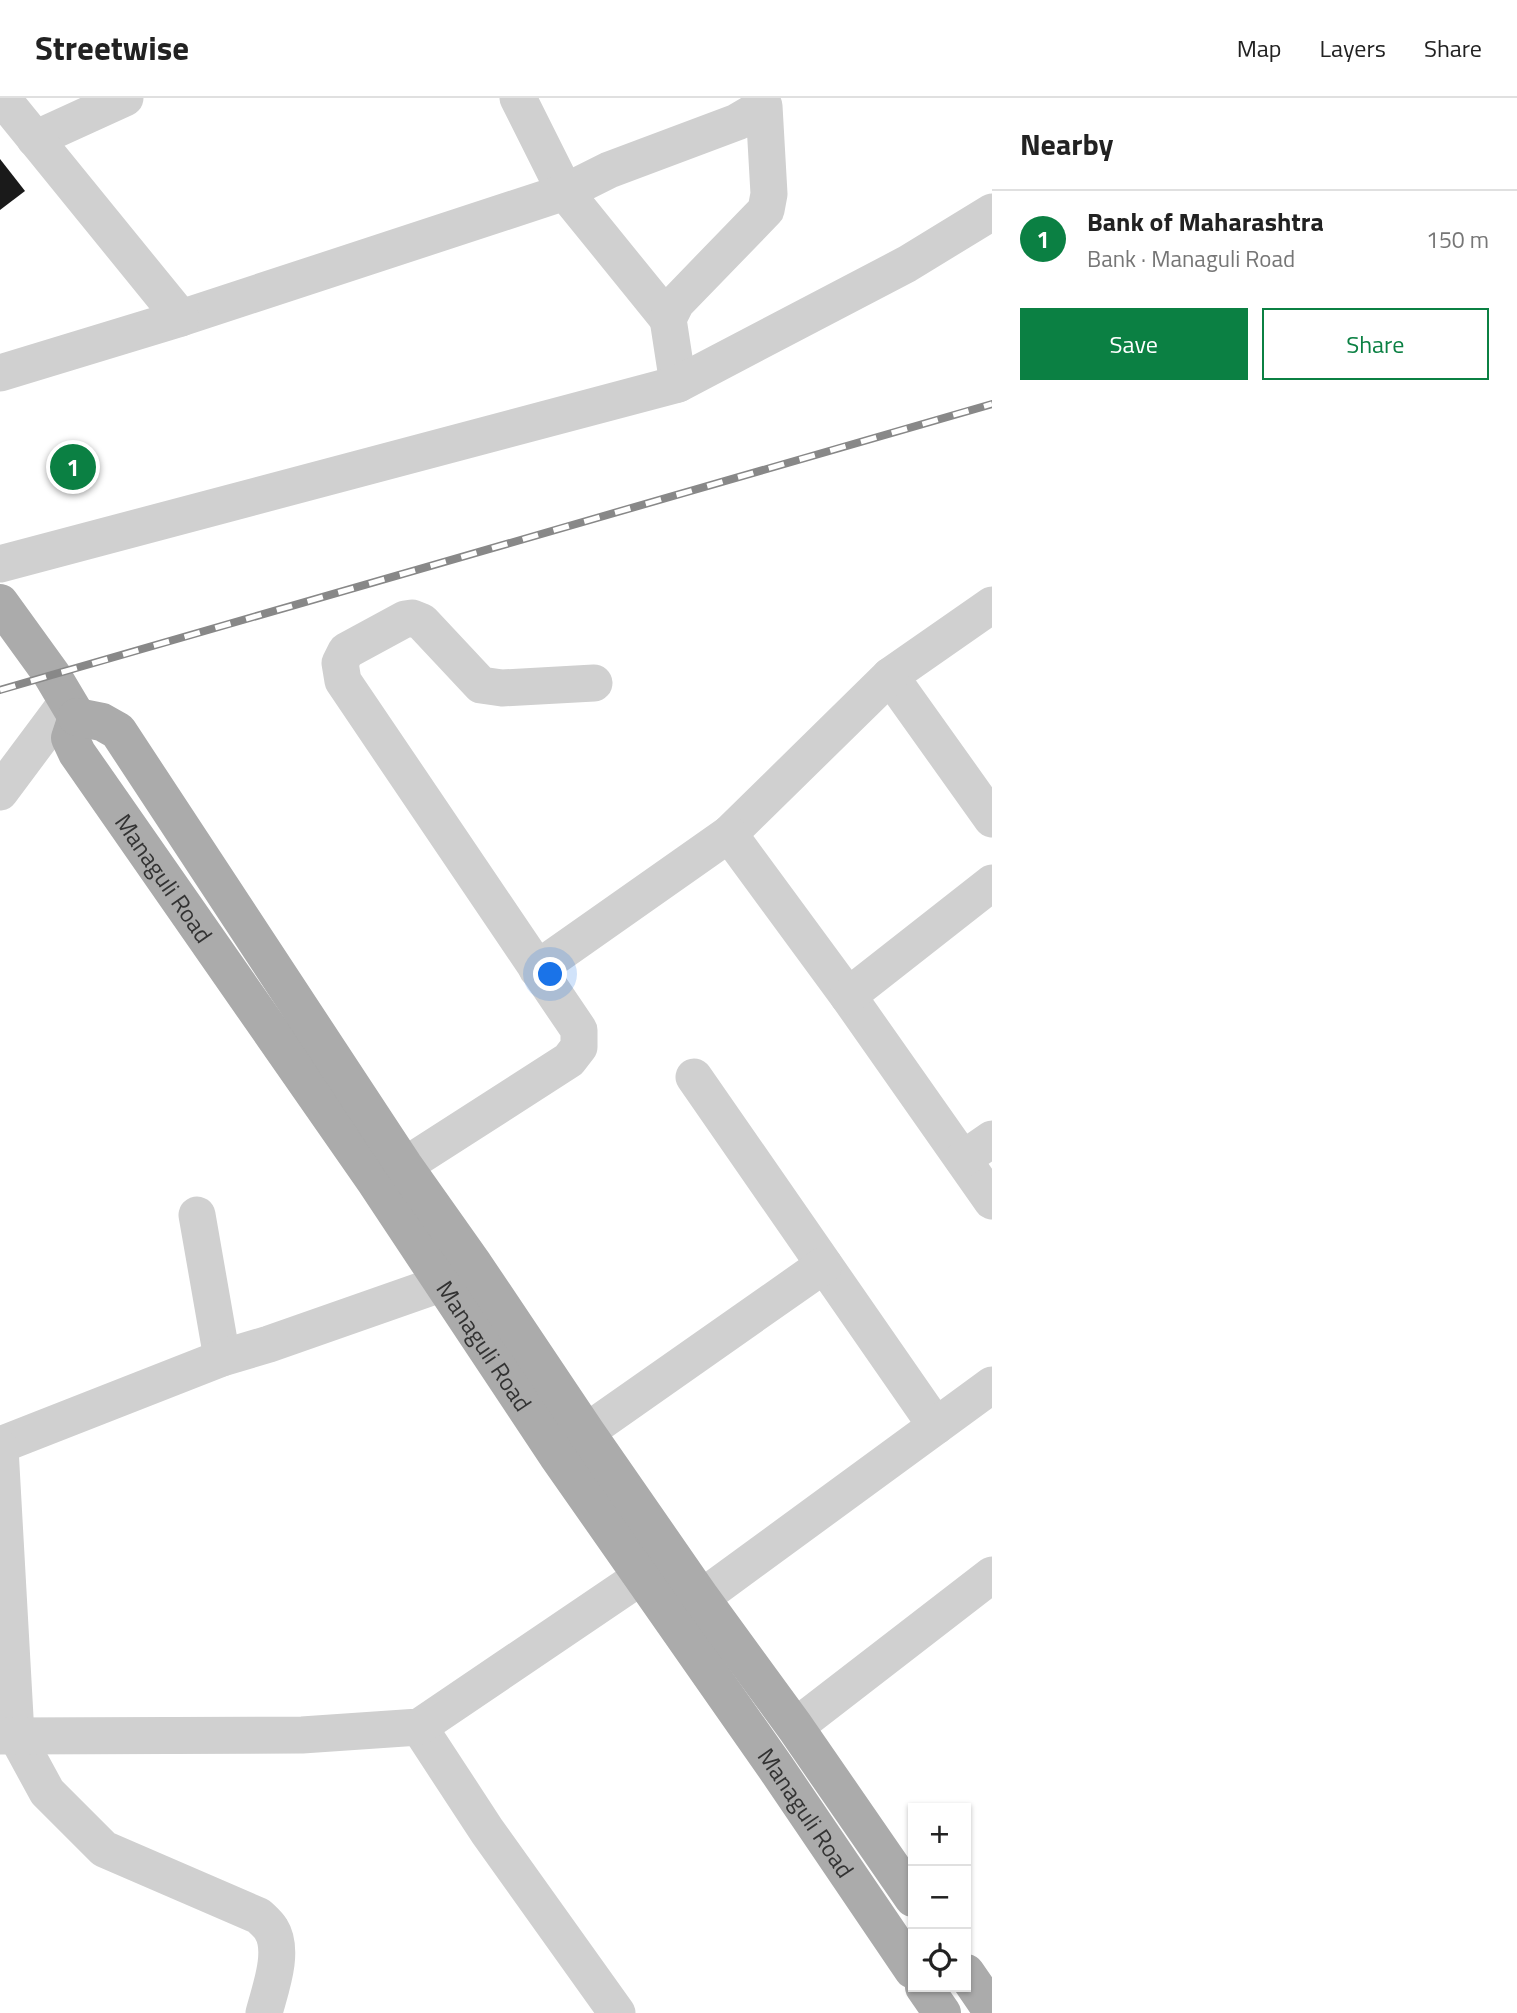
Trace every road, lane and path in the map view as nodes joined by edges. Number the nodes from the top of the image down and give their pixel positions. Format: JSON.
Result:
{"nodes":[{"id":1,"x":2,"y":98,"type":"edge"},
{"id":2,"x":125,"y":98,"type":"edge"},
{"id":3,"x":518,"y":98,"type":"edge"},
{"id":4,"x":752,"y":106,"type":"edge"},
{"id":5,"x":35,"y":139,"type":"junction"},
{"id":6,"x":565,"y":192,"type":"junction"},
{"id":7,"x":992,"y":212,"type":"edge"},
{"id":8,"x":181,"y":318,"type":"junction"},
{"id":9,"x":668,"y":319,"type":"junction"},
{"id":10,"x":0,"y":373,"type":"edge"},
{"id":11,"x":678,"y":384,"type":"junction"},
{"id":12,"x":0,"y":564,"type":"edge"},
{"id":13,"x":0,"y":603,"type":"edge"},
{"id":14,"x":992,"y":605,"type":"edge"},
{"id":15,"x":890,"y":676,"type":"junction"},
{"id":16,"x":594,"y":683,"type":"dead end"},
{"id":17,"x":72,"y":709,"type":"junction"},
{"id":18,"x":0,"y":792,"type":"edge"},
{"id":19,"x":992,"y":819,"type":"edge"},
{"id":20,"x":729,"y":834,"type":"junction"},
{"id":21,"x":992,"y":883,"type":"edge"},
{"id":22,"x":537,"y":970,"type":"junction"},
{"id":23,"x":848,"y":996,"type":"junction"},
{"id":24,"x":694,"y":1077,"type":"dead end"},
{"id":25,"x":978,"y":1149,"type":"edge"},
{"id":26,"x":404,"y":1166,"type":"junction"},
{"id":27,"x":992,"y":1200,"type":"edge"},
{"id":28,"x":197,"y":1215,"type":"dead end"},
{"id":29,"x":824,"y":1265,"type":"junction"},
{"id":30,"x":443,"y":1283,"type":"junction"},
{"id":31,"x":222,"y":1358,"type":"junction"},
{"id":32,"x":992,"y":1385,"type":"edge"},
{"id":33,"x":936,"y":1426,"type":"junction"},
{"id":34,"x":586,"y":1432,"type":"junction"},
{"id":35,"x":0,"y":1446,"type":"edge"},
{"id":36,"x":992,"y":1575,"type":"edge"},
{"id":37,"x":642,"y":1576,"type":"junction"},
{"id":38,"x":701,"y":1598,"type":"junction"},
{"id":39,"x":419,"y":1727,"type":"junction"},
{"id":40,"x":794,"y":1727,"type":"junction"},
{"id":41,"x":8,"y":1736,"type":"edge"},
{"id":42,"x":908,"y":1891,"type":"edge"},
{"id":43,"x":908,"y":1963,"type":"edge"},
{"id":44,"x":971,"y":1980,"type":"edge"},
{"id":45,"x":927,"y":1992,"type":"edge"},
{"id":46,"x":992,"y":2011,"type":"edge"},
{"id":47,"x":264,"y":2013,"type":"edge"},
{"id":48,"x":617,"y":2013,"type":"edge"},
{"id":49,"x":942,"y":2013,"type":"edge"}],
"edges":[{"from":1,"to":5,"type":"street"},
{"from":2,"to":5,"type":"street"},
{"from":3,"to":6,"type":"street"},
{"from":4,"to":6,"type":"street"},
{"from":4,"to":9,"type":"street"},
{"from":5,"to":8,"type":"street"},
{"from":6,"to":8,"type":"street"},
{"from":6,"to":9,"type":"street"},
{"from":7,"to":11,"type":"street"},
{"from":8,"to":10,"type":"street"},
{"from":9,"to":11,"type":"street"},
{"from":11,"to":12,"type":"street"},
{"from":13,"to":17,"type":"main road"},
{"from":14,"to":15,"type":"street"},
{"from":15,"to":19,"type":"street"},
{"from":15,"to":20,"type":"street"},
{"from":16,"to":22,"type":"street"},
{"from":17,"to":18,"type":"street"},
{"from":17,"to":26,"type":"main road","name":"Managuli Road"},
{"from":17,"to":30,"type":"main road","name":"Managuli Road"},
{"from":20,"to":22,"type":"street"},
{"from":20,"to":23,"type":"street"},
{"from":21,"to":23,"type":"street"},
{"from":22,"to":26,"type":"street"},
{"from":23,"to":25,"type":"street"},
{"from":24,"to":29,"type":"street"},
{"from":25,"to":27,"type":"street"},
{"from":26,"to":34,"type":"main road","name":"Managuli Road"},
{"from":28,"to":31,"type":"street"},
{"from":29,"to":33,"type":"street"},
{"from":29,"to":34,"type":"street"},
{"from":30,"to":31,"type":"street"},
{"from":30,"to":37,"type":"main road","name":"Managuli Road"},
{"from":31,"to":35,"type":"street"},
{"from":32,"to":33,"type":"street"},
{"from":33,"to":38,"type":"street"},
{"from":34,"to":38,"type":"main road","name":"Managuli Road"},
{"from":35,"to":41,"type":"street"},
{"from":36,"to":40,"type":"street"},
{"from":37,"to":39,"type":"street"},
{"from":37,"to":43,"type":"main road","name":"Managuli Road"},
{"from":38,"to":40,"type":"main road","name":"Managuli Road"},
{"from":39,"to":41,"type":"street"},
{"from":39,"to":48,"type":"street"},
{"from":40,"to":42,"type":"main road","name":"Managuli Road"},
{"from":41,"to":47,"type":"street"},
{"from":44,"to":46,"type":"main road"},
{"from":45,"to":49,"type":"main road"}]}
